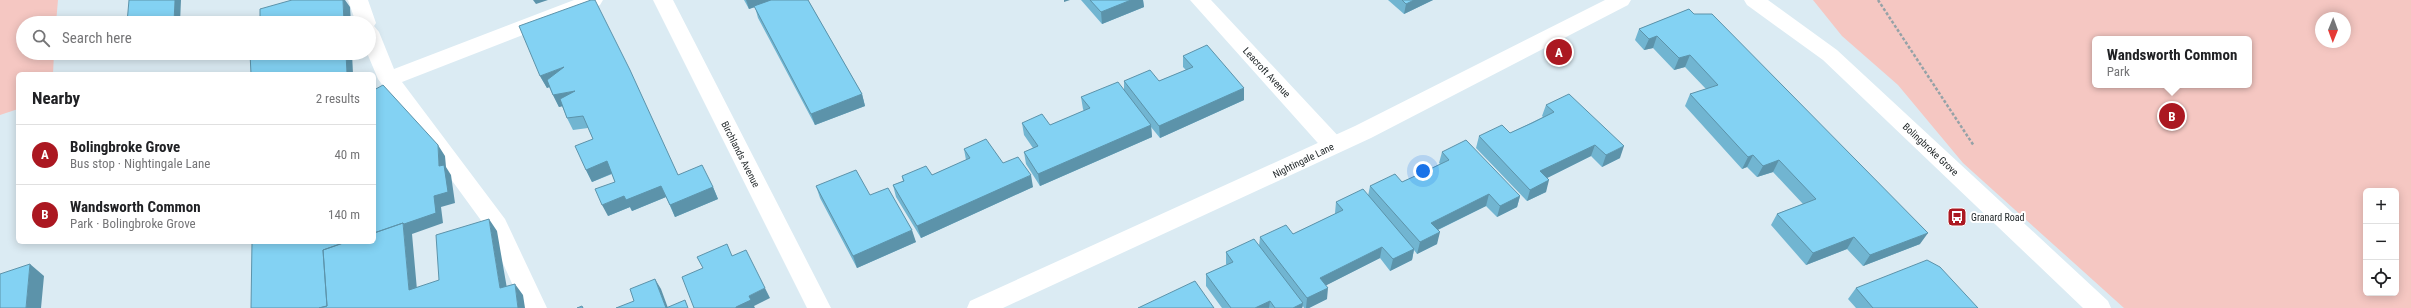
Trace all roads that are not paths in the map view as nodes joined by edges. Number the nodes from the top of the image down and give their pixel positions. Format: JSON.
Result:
{"nodes":[{"id":1,"x":358,"y":0,"type":"edge"},
{"id":2,"x":593,"y":0,"type":"edge"},
{"id":3,"x":663,"y":0,"type":"edge"},
{"id":4,"x":1200,"y":0,"type":"edge"},
{"id":5,"x":1621,"y":0,"type":"edge"},
{"id":6,"x":1754,"y":0,"type":"edge"},
{"id":7,"x":364,"y":16,"type":"edge"},
{"id":8,"x":376,"y":49,"type":"edge"},
{"id":9,"x":388,"y":79,"type":"junction"},
{"id":10,"x":1333,"y":145,"type":"junction"},
{"id":11,"x":535,"y":308,"type":"edge"},
{"id":12,"x":819,"y":308,"type":"edge"},
{"id":13,"x":979,"y":308,"type":"edge"},
{"id":14,"x":2099,"y":308,"type":"edge"}],
"edges":[{"from":1,"to":7,"type":"main road"},
{"from":2,"to":9,"type":"main road"},
{"from":3,"to":12,"type":"main road","name":"Birchlands Avenue"},
{"from":4,"to":10,"type":"main road","name":"Leacroft Avenue"},
{"from":5,"to":10,"type":"main road","name":"Nightingale Lane"},
{"from":6,"to":14,"type":"main road","name":"Bolingbroke Grove"},
{"from":8,"to":9,"type":"main road"},
{"from":9,"to":11,"type":"main road"},
{"from":10,"to":13,"type":"main road","name":"Nightingale Lane"}]}
